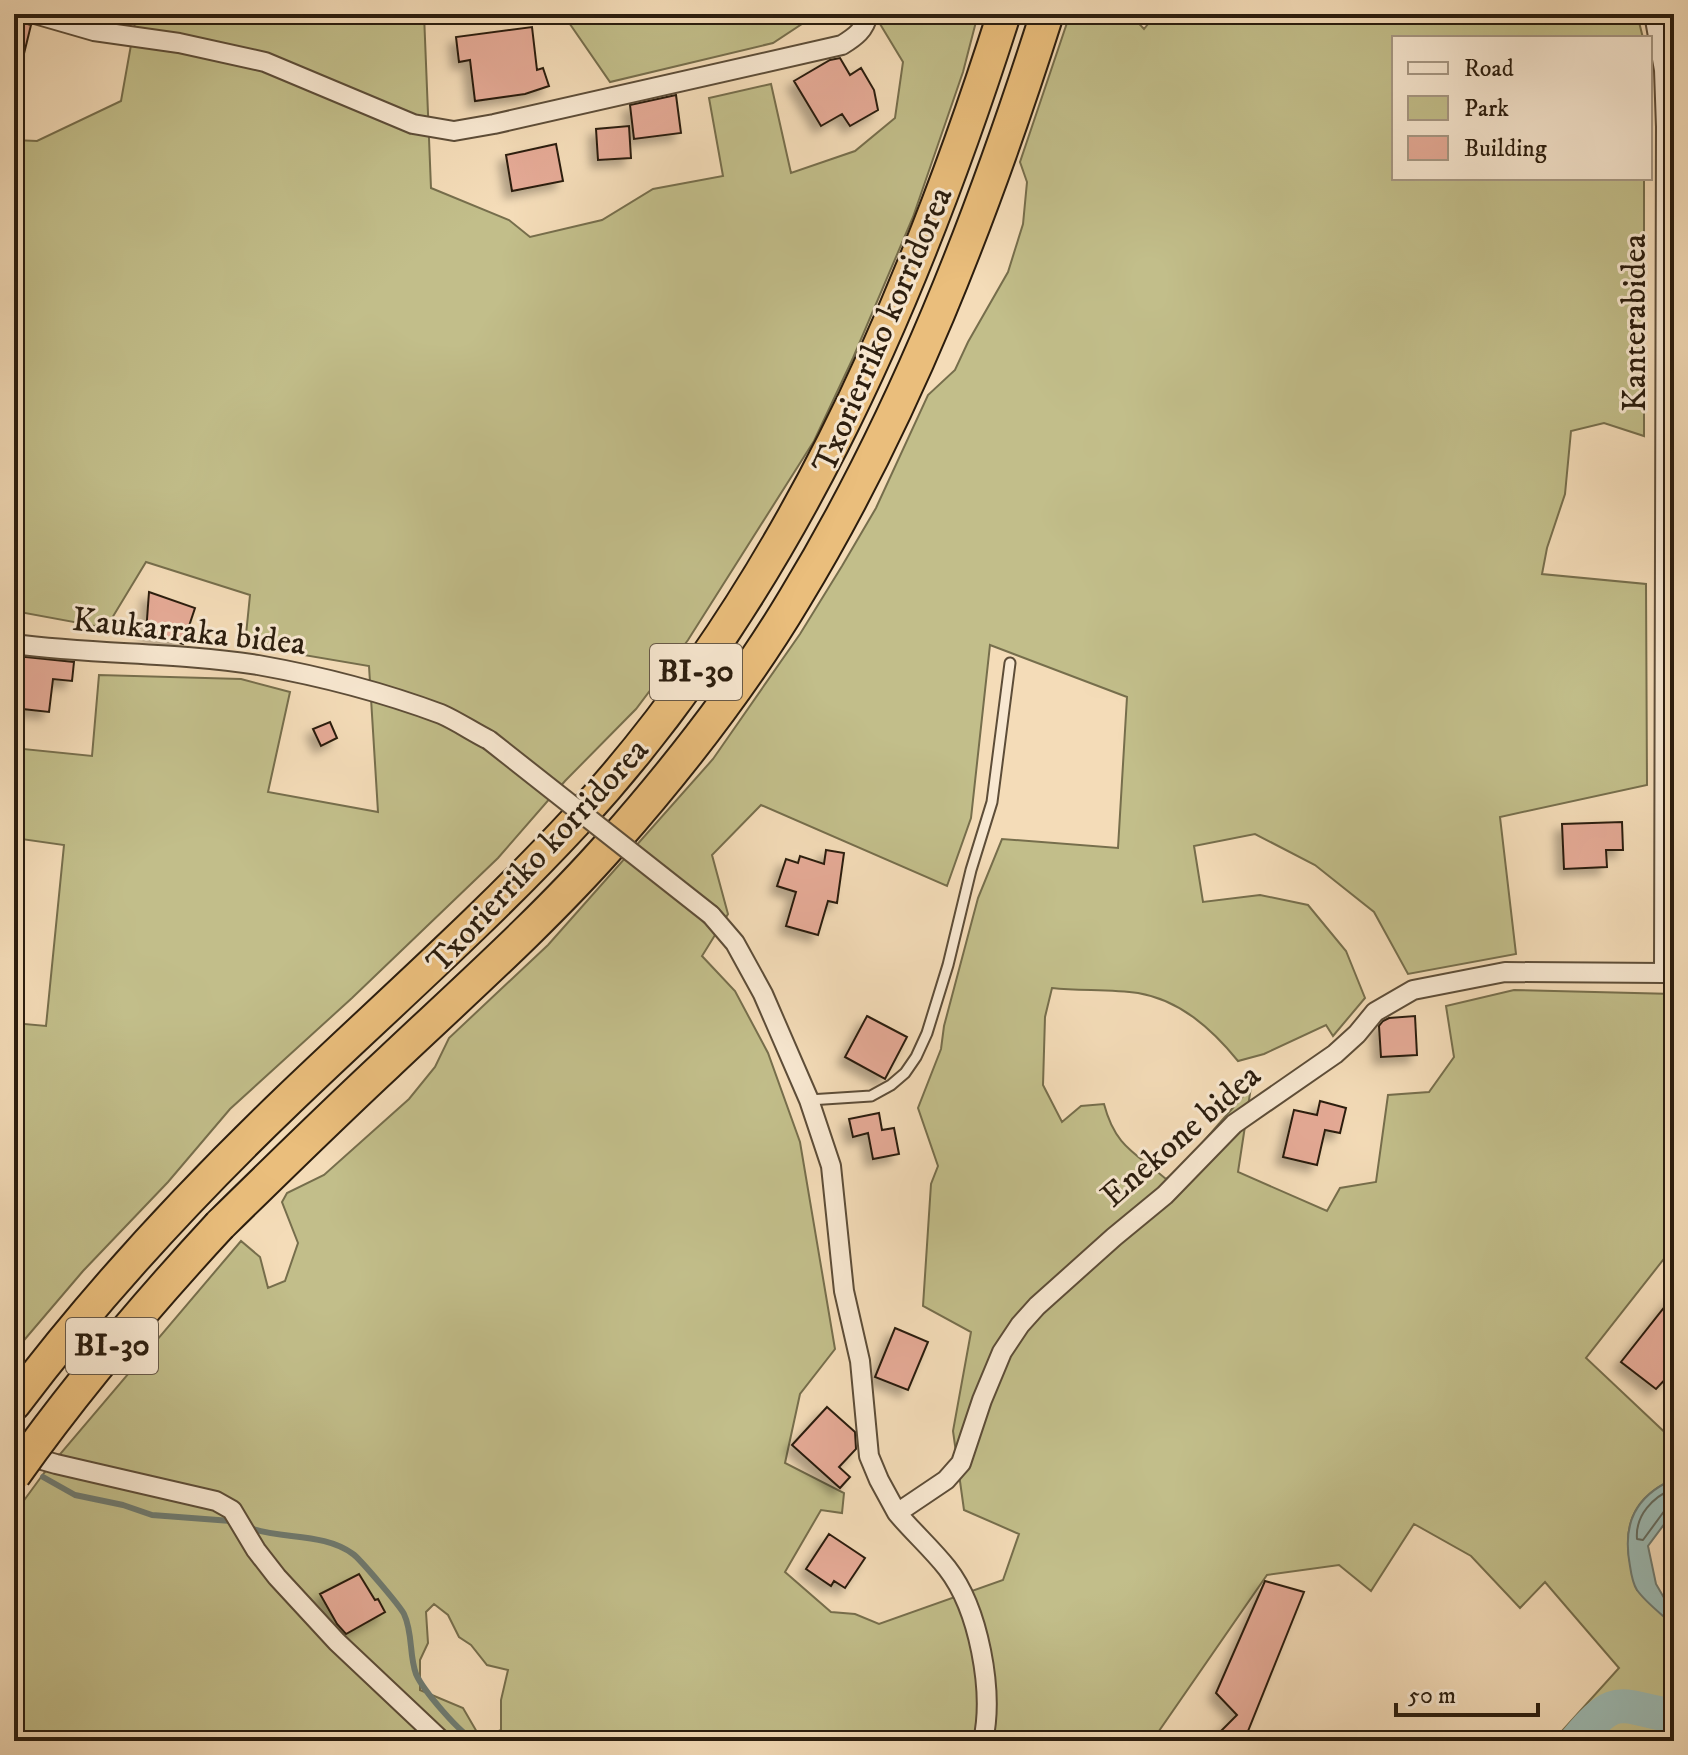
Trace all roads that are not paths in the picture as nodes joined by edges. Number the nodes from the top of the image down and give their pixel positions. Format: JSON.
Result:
{"nodes":[{"id":1,"x":35,"y":14,"type":"edge"},
{"id":2,"x":868,"y":14,"type":"edge"},
{"id":3,"x":1004,"y":14,"type":"edge"},
{"id":4,"x":1047,"y":14,"type":"edge"},
{"id":5,"x":1654,"y":14,"type":"edge"},
{"id":6,"x":1670,"y":206,"type":"edge"},
{"id":7,"x":1670,"y":489,"type":"edge"},
{"id":8,"x":14,"y":644,"type":"edge"},
{"id":9,"x":1010,"y":663,"type":"dead end"},
{"id":10,"x":1670,"y":736,"type":"edge"},
{"id":11,"x":1669,"y":973,"type":"edge"},
{"id":12,"x":809,"y":1100,"type":"junction"},
{"id":13,"x":14,"y":1404,"type":"edge"},
{"id":14,"x":14,"y":1451,"type":"edge"},
{"id":15,"x":14,"y":1475,"type":"edge"},
{"id":16,"x":897,"y":1513,"type":"junction"},
{"id":17,"x":442,"y":1741,"type":"edge"},
{"id":18,"x":983,"y":1741,"type":"edge"}],
"edges":[{"from":1,"to":2,"type":"street"},
{"from":3,"to":13,"type":"highway","name":"Txorierriko korridorea","number":"BI-30"},
{"from":4,"to":15,"type":"highway","name":"Txorierriko korridorea","number":"BI-30","bridge":true},
{"from":5,"to":6,"type":"street","name":"Kanterabidea"},
{"from":6,"to":7,"type":"street","name":"Kanterabidea"},
{"from":7,"to":10,"type":"street","name":"Kanterabidea"},
{"from":8,"to":12,"type":"street","name":"Kaukarraka bidea","bridge":true},
{"from":9,"to":12,"type":"lane"},
{"from":10,"to":11,"type":"street","name":"Kanterabidea"},
{"from":11,"to":16,"type":"street","name":"Enekone bidea"},
{"from":12,"to":16,"type":"street"},
{"from":14,"to":17,"type":"street"},
{"from":16,"to":18,"type":"street"}]}
